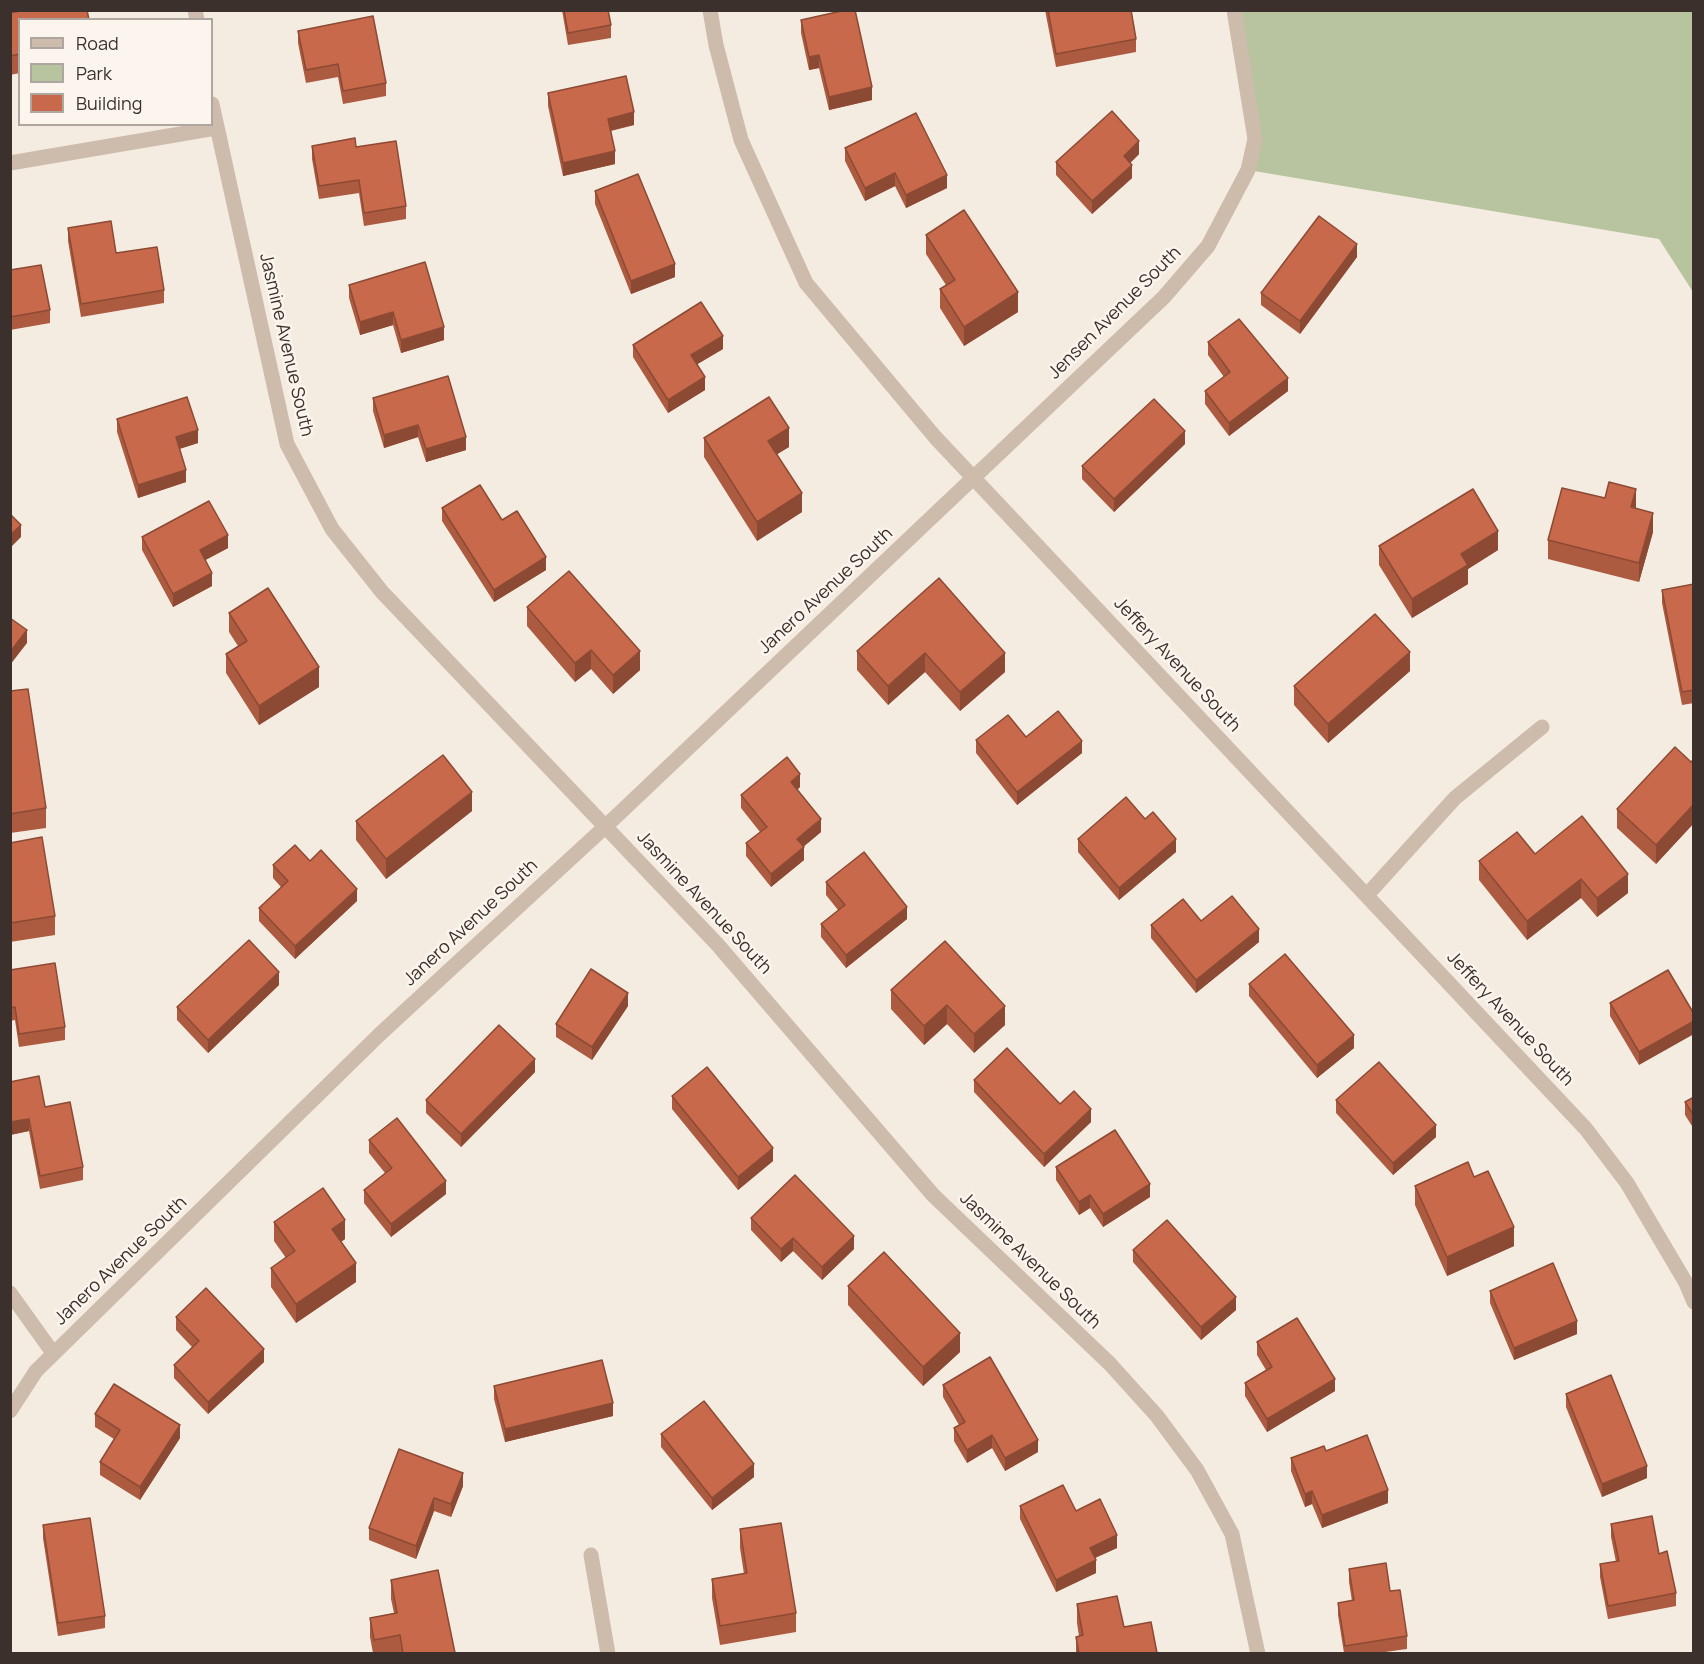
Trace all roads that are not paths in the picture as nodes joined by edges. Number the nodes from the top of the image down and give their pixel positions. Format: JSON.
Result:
{"nodes":[{"id":1,"x":710,"y":10,"type":"edge"},
{"id":2,"x":1234,"y":10,"type":"edge"},
{"id":3,"x":213,"y":110,"type":"edge"},
{"id":4,"x":216,"y":128,"type":"junction"},
{"id":5,"x":10,"y":163,"type":"edge"},
{"id":6,"x":974,"y":478,"type":"junction"},
{"id":7,"x":1542,"y":727,"type":"dead end"},
{"id":8,"x":606,"y":826,"type":"junction"},
{"id":9,"x":1367,"y":895,"type":"junction"},
{"id":10,"x":10,"y":1293,"type":"edge"},
{"id":11,"x":1694,"y":1302,"type":"edge"},
{"id":12,"x":53,"y":1353,"type":"junction"},
{"id":13,"x":10,"y":1411,"type":"edge"},
{"id":14,"x":591,"y":1556,"type":"dead end"},
{"id":15,"x":608,"y":1653,"type":"edge"},
{"id":16,"x":1258,"y":1653,"type":"edge"}],
"edges":[{"from":1,"to":6,"type":"street","name":"Jeffery Avenue South"},
{"from":2,"to":6,"type":"street","name":"Jensen Avenue South"},
{"from":3,"to":4,"type":"street","name":"Jasmine Avenue South"},
{"from":4,"to":5,"type":"street"},
{"from":4,"to":8,"type":"street","name":"Jasmine Avenue South"},
{"from":6,"to":8,"type":"street","name":"Janero Avenue South"},
{"from":6,"to":9,"type":"street","name":"Jeffery Avenue South"},
{"from":7,"to":9,"type":"street"},
{"from":8,"to":12,"type":"street","name":"Janero Avenue South"},
{"from":8,"to":16,"type":"street","name":"Jasmine Avenue South"},
{"from":9,"to":11,"type":"street","name":"Jeffery Avenue South"},
{"from":10,"to":12,"type":"street"},
{"from":12,"to":13,"type":"street","name":"Janero Avenue South"},
{"from":14,"to":15,"type":"street"}]}
